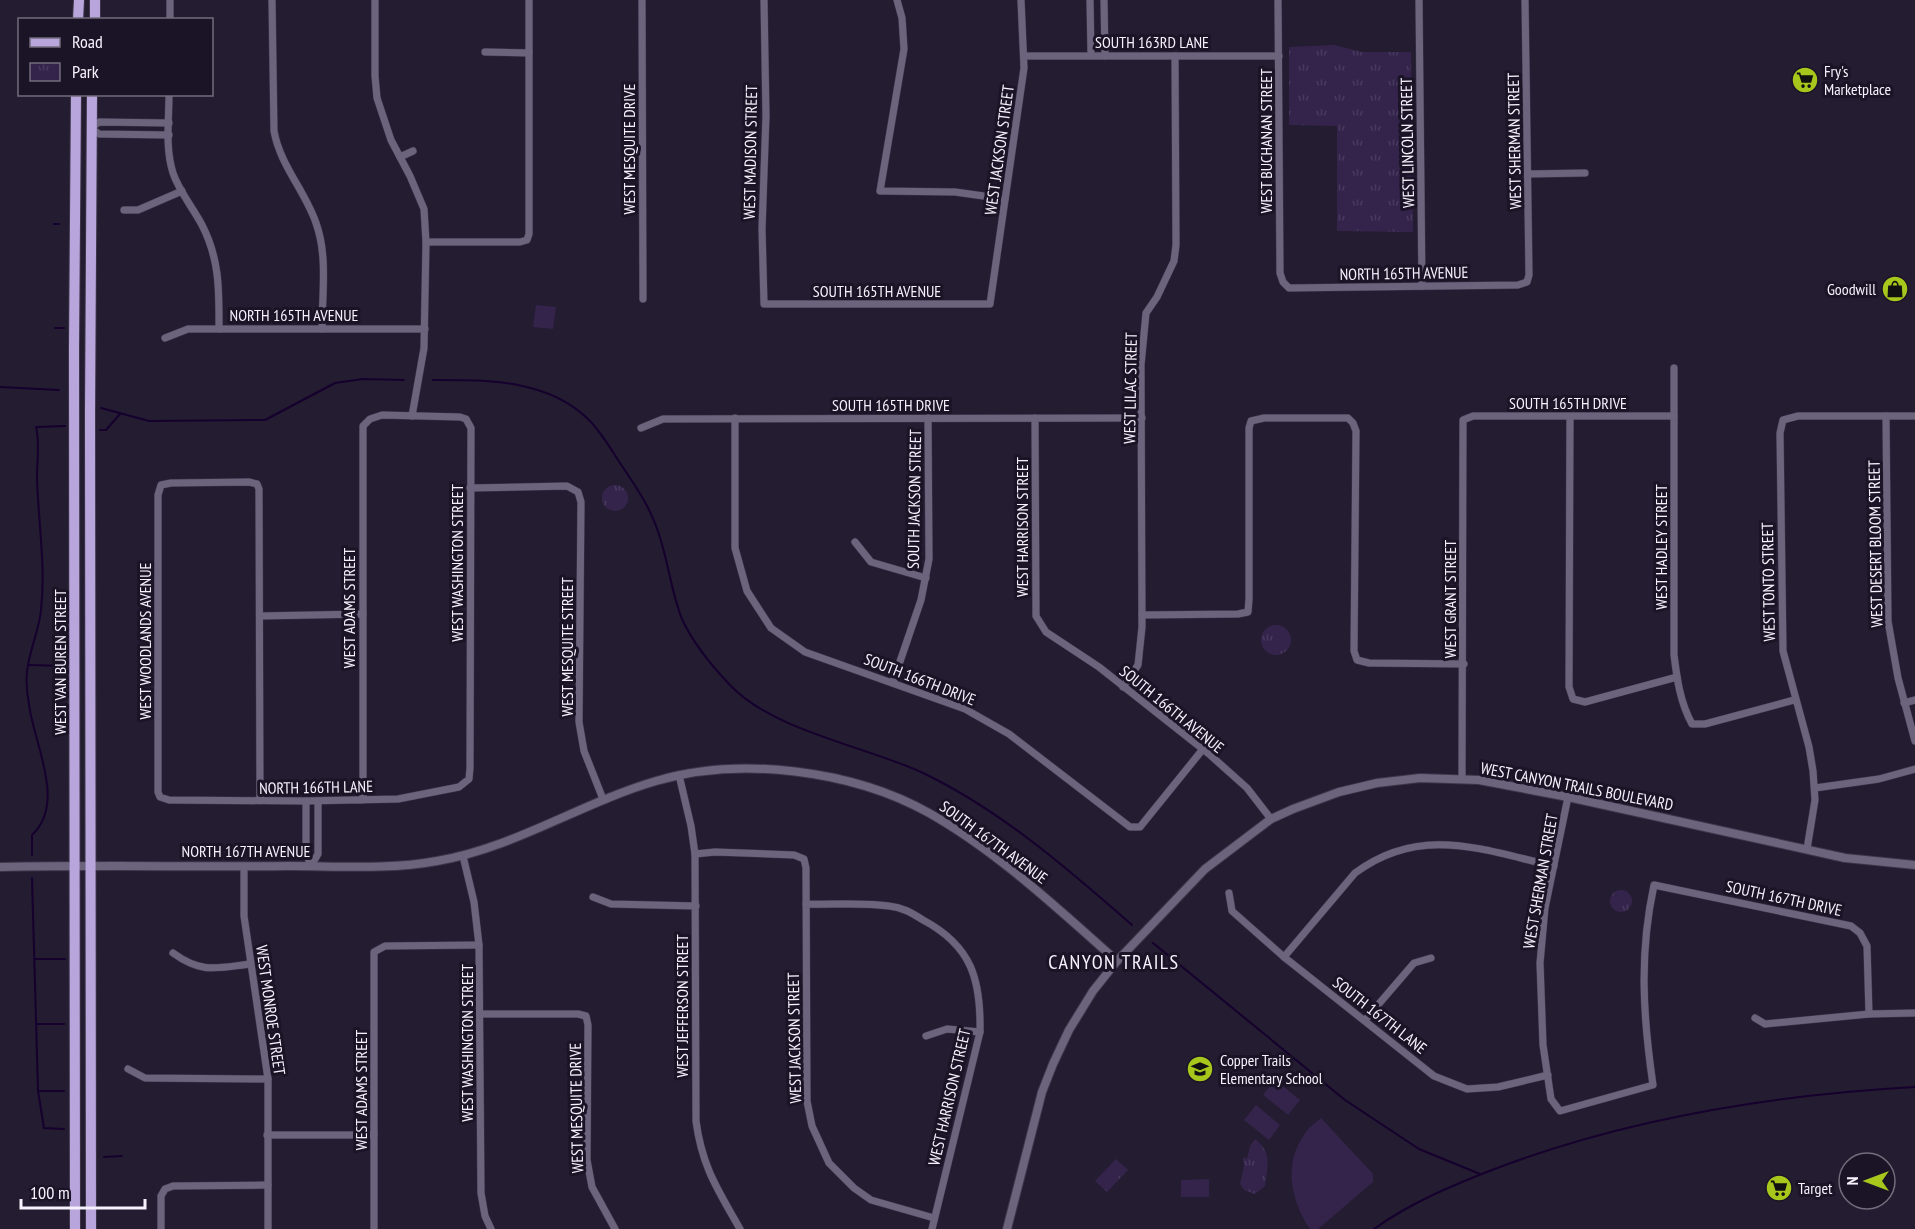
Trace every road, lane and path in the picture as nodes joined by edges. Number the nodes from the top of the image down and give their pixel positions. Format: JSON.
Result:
{"nodes":[{"id":1,"x":79,"y":0,"type":"edge"},
{"id":2,"x":95,"y":0,"type":"edge"},
{"id":3,"x":170,"y":0,"type":"edge"},
{"id":4,"x":272,"y":0,"type":"edge"},
{"id":5,"x":375,"y":0,"type":"edge"},
{"id":6,"x":528,"y":0,"type":"edge"},
{"id":7,"x":642,"y":0,"type":"edge"},
{"id":8,"x":764,"y":0,"type":"edge"},
{"id":9,"x":897,"y":0,"type":"edge"},
{"id":10,"x":1021,"y":0,"type":"edge"},
{"id":11,"x":1090,"y":0,"type":"edge"},
{"id":12,"x":1104,"y":0,"type":"edge"},
{"id":13,"x":1278,"y":0,"type":"edge"},
{"id":14,"x":1419,"y":0,"type":"edge"},
{"id":15,"x":1525,"y":0,"type":"edge"},
{"id":16,"x":78,"y":18,"type":"edge"},
{"id":17,"x":94,"y":18,"type":"edge"},
{"id":18,"x":170,"y":18,"type":"edge"},
{"id":19,"x":485,"y":52,"type":"dead end"},
{"id":20,"x":529,"y":53,"type":"junction"},
{"id":21,"x":1024,"y":56,"type":"junction"},
{"id":22,"x":1091,"y":56,"type":"junction"},
{"id":23,"x":1105,"y":56,"type":"junction"},
{"id":24,"x":1175,"y":56,"type":"junction"},
{"id":25,"x":1279,"y":56,"type":"junction"},
{"id":26,"x":76,"y":96,"type":"edge"},
{"id":27,"x":92,"y":96,"type":"edge"},
{"id":28,"x":169,"y":96,"type":"edge"},
{"id":29,"x":169,"y":123,"type":"junction"},
{"id":30,"x":74,"y":128,"type":"junction"},
{"id":31,"x":91,"y":128,"type":"junction"},
{"id":32,"x":168,"y":135,"type":"junction"},
{"id":33,"x":413,"y":151,"type":"dead end"},
{"id":34,"x":400,"y":157,"type":"junction"},
{"id":35,"x":1585,"y":173,"type":"dead end"},
{"id":36,"x":1528,"y":174,"type":"junction"},
{"id":37,"x":182,"y":191,"type":"junction"},
{"id":38,"x":1005,"y":199,"type":"junction"},
{"id":39,"x":124,"y":210,"type":"dead end"},
{"id":40,"x":426,"y":242,"type":"junction"},
{"id":41,"x":1282,"y":282,"type":"joint"},
{"id":42,"x":1527,"y":282,"type":"joint"},
{"id":43,"x":1422,"y":286,"type":"junction"},
{"id":44,"x":643,"y":299,"type":"dead end"},
{"id":45,"x":764,"y":304,"type":"joint"},
{"id":46,"x":990,"y":304,"type":"joint"},
{"id":47,"x":219,"y":329,"type":"junction"},
{"id":48,"x":322,"y":329,"type":"junction"},
{"id":49,"x":425,"y":329,"type":"junction"},
{"id":50,"x":165,"y":338,"type":"dead end"},
{"id":51,"x":74,"y":349,"type":"junction"},
{"id":52,"x":1674,"y":368,"type":"dead end"},
{"id":53,"x":412,"y":416,"type":"junction"},
{"id":54,"x":1674,"y":416,"type":"junction"},
{"id":55,"x":1886,"y":416,"type":"junction"},
{"id":56,"x":1915,"y":416,"type":"edge"},
{"id":57,"x":1570,"y":417,"type":"junction"},
{"id":58,"x":735,"y":418,"type":"junction"},
{"id":59,"x":928,"y":418,"type":"junction"},
{"id":60,"x":1035,"y":418,"type":"junction"},
{"id":61,"x":1143,"y":418,"type":"junction"},
{"id":62,"x":1463,"y":420,"type":"joint"},
{"id":63,"x":90,"y":427,"type":"junction"},
{"id":64,"x":641,"y":428,"type":"dead end"},
{"id":65,"x":470,"y":488,"type":"junction"},
{"id":66,"x":855,"y":542,"type":"dead end"},
{"id":67,"x":926,"y":578,"type":"junction"},
{"id":68,"x":363,"y":614,"type":"junction"},
{"id":69,"x":1143,"y":615,"type":"junction"},
{"id":70,"x":260,"y":616,"type":"junction"},
{"id":71,"x":1046,"y":632,"type":"joint"},
{"id":72,"x":1464,"y":664,"type":"junction"},
{"id":73,"x":1677,"y":677,"type":"junction"},
{"id":74,"x":893,"y":682,"type":"junction"},
{"id":75,"x":1123,"y":687,"type":"junction"},
{"id":76,"x":1794,"y":700,"type":"junction"},
{"id":77,"x":1915,"y":700,"type":"edge"},
{"id":78,"x":1904,"y":703,"type":"junction"},
{"id":79,"x":1915,"y":741,"type":"edge"},
{"id":80,"x":1203,"y":749,"type":"junction"},
{"id":81,"x":1915,"y":769,"type":"edge"},
{"id":82,"x":679,"y":776,"type":"junction"},
{"id":83,"x":1462,"y":779,"type":"junction"},
{"id":84,"x":470,"y":780,"type":"joint"},
{"id":85,"x":1815,"y":788,"type":"junction"},
{"id":86,"x":1568,"y":797,"type":"junction"},
{"id":87,"x":160,"y":798,"type":"joint"},
{"id":88,"x":603,"y":799,"type":"junction"},
{"id":89,"x":363,"y":800,"type":"junction"},
{"id":90,"x":260,"y":801,"type":"junction"},
{"id":91,"x":306,"y":801,"type":"junction"},
{"id":92,"x":318,"y":801,"type":"junction"},
{"id":93,"x":1271,"y":819,"type":"junction"},
{"id":94,"x":490,"y":848,"type":"joint"},
{"id":95,"x":1808,"y":849,"type":"junction"},
{"id":96,"x":696,"y":854,"type":"junction"},
{"id":97,"x":464,"y":856,"type":"junction"},
{"id":98,"x":1915,"y":865,"type":"edge"},
{"id":99,"x":310,"y":866,"type":"junction"},
{"id":100,"x":1554,"y":866,"type":"junction"},
{"id":101,"x":0,"y":867,"type":"edge"},
{"id":102,"x":75,"y":867,"type":"junction"},
{"id":103,"x":90,"y":867,"type":"junction"},
{"id":104,"x":244,"y":867,"type":"junction"},
{"id":105,"x":1229,"y":893,"type":"dead end"},
{"id":106,"x":593,"y":897,"type":"dead end"},
{"id":107,"x":806,"y":904,"type":"junction"},
{"id":108,"x":696,"y":906,"type":"junction"},
{"id":109,"x":479,"y":945,"type":"junction"},
{"id":110,"x":173,"y":953,"type":"dead end"},
{"id":111,"x":1284,"y":957,"type":"junction"},
{"id":112,"x":1431,"y":958,"type":"dead end"},
{"id":113,"x":1117,"y":961,"type":"junction"},
{"id":114,"x":250,"y":964,"type":"junction"},
{"id":115,"x":1915,"y":1013,"type":"edge"},
{"id":116,"x":481,"y":1014,"type":"junction"},
{"id":117,"x":1869,"y":1014,"type":"junction"},
{"id":118,"x":1755,"y":1018,"type":"dead end"},
{"id":119,"x":1365,"y":1020,"type":"junction"},
{"id":120,"x":980,"y":1032,"type":"junction"},
{"id":121,"x":926,"y":1036,"type":"dead end"},
{"id":122,"x":128,"y":1069,"type":"dead end"},
{"id":123,"x":1548,"y":1075,"type":"junction"},
{"id":124,"x":268,"y":1079,"type":"junction"},
{"id":125,"x":1560,"y":1111,"type":"joint"},
{"id":126,"x":267,"y":1135,"type":"junction"},
{"id":127,"x":374,"y":1135,"type":"junction"},
{"id":128,"x":268,"y":1185,"type":"junction"},
{"id":129,"x":934,"y":1218,"type":"junction"},
{"id":130,"x":75,"y":1229,"type":"edge"},
{"id":131,"x":91,"y":1229,"type":"edge"},
{"id":132,"x":161,"y":1229,"type":"edge"},
{"id":133,"x":268,"y":1229,"type":"edge"},
{"id":134,"x":374,"y":1229,"type":"edge"},
{"id":135,"x":491,"y":1229,"type":"edge"},
{"id":136,"x":615,"y":1229,"type":"edge"},
{"id":137,"x":740,"y":1229,"type":"edge"},
{"id":138,"x":932,"y":1229,"type":"edge"},
{"id":139,"x":1006,"y":1229,"type":"edge"}],
"edges":[{"from":1,"to":16,"type":"main road"},
{"from":2,"to":17,"type":"main road"},
{"from":3,"to":18,"type":"street"},
{"from":4,"to":48,"type":"street"},
{"from":5,"to":34,"type":"street"},
{"from":6,"to":20,"type":"street"},
{"from":7,"to":44,"type":"street","name":"WEST MESQUITE DRIVE"},
{"from":8,"to":45,"type":"street","name":"WEST MADISON STREET"},
{"from":9,"to":38,"type":"street"},
{"from":10,"to":21,"type":"street","name":"WEST JACKSON STREET"},
{"from":11,"to":22,"type":"street"},
{"from":12,"to":23,"type":"street"},
{"from":13,"to":25,"type":"street","name":"WEST BUCHANAN STREET"},
{"from":14,"to":43,"type":"street","name":"WEST LINCOLN STREET"},
{"from":15,"to":36,"type":"street","name":"WEST SHERMAN STREET"},
{"from":19,"to":20,"type":"street"},
{"from":20,"to":40,"type":"street"},
{"from":21,"to":22,"type":"street","name":"SOUTH 163RD LANE"},
{"from":21,"to":38,"type":"street","name":"WEST JACKSON STREET"},
{"from":22,"to":23,"type":"street","name":"SOUTH 163RD LANE"},
{"from":23,"to":24,"type":"street","name":"SOUTH 163RD LANE"},
{"from":24,"to":25,"type":"street","name":"SOUTH 163RD LANE"},
{"from":24,"to":61,"type":"street","name":"WEST LILAC STREET"},
{"from":25,"to":41,"type":"street","name":"WEST BUCHANAN STREET"},
{"from":26,"to":30,"type":"main road","name":"WEST VAN BUREN STREET"},
{"from":27,"to":31,"type":"main road","name":"WEST VAN BUREN STREET"},
{"from":28,"to":29,"type":"street"},
{"from":29,"to":31,"type":"street"},
{"from":29,"to":32,"type":"street"},
{"from":30,"to":31,"type":"main road"},
{"from":30,"to":51,"type":"main road","name":"WEST VAN BUREN STREET"},
{"from":31,"to":32,"type":"street"},
{"from":31,"to":63,"type":"main road","name":"WEST VAN BUREN STREET"},
{"from":32,"to":37,"type":"street"},
{"from":33,"to":34,"type":"street"},
{"from":34,"to":40,"type":"street"},
{"from":35,"to":36,"type":"street"},
{"from":36,"to":42,"type":"street","name":"WEST SHERMAN STREET"},
{"from":37,"to":39,"type":"street"},
{"from":37,"to":47,"type":"street"},
{"from":38,"to":46,"type":"street","name":"WEST JACKSON STREET"},
{"from":40,"to":49,"type":"street"},
{"from":41,"to":43,"type":"street","name":"NORTH 165TH AVENUE"},
{"from":42,"to":43,"type":"street","name":"NORTH 165TH AVENUE"},
{"from":45,"to":46,"type":"street","name":"SOUTH 165TH AVENUE"},
{"from":47,"to":48,"type":"street","name":"NORTH 165TH AVENUE"},
{"from":47,"to":50,"type":"street","name":"NORTH 165TH AVENUE"},
{"from":48,"to":49,"type":"street","name":"NORTH 165TH AVENUE"},
{"from":49,"to":53,"type":"street"},
{"from":51,"to":63,"type":"main road"},
{"from":51,"to":102,"type":"main road","name":"WEST VAN BUREN STREET"},
{"from":52,"to":54,"type":"street","name":"WEST HADLEY STREET"},
{"from":53,"to":65,"type":"street","name":"WEST WASHINGTON STREET"},
{"from":53,"to":68,"type":"street","name":"WEST ADAMS STREET"},
{"from":54,"to":57,"type":"street","name":"SOUTH 165TH DRIVE"},
{"from":54,"to":73,"type":"street","name":"WEST HADLEY STREET"},
{"from":55,"to":56,"type":"street"},
{"from":55,"to":76,"type":"street","name":"WEST TONTO STREET"},
{"from":55,"to":78,"type":"street","name":"WEST DESERT BLOOM STREET"},
{"from":57,"to":62,"type":"street","name":"SOUTH 165TH DRIVE"},
{"from":57,"to":73,"type":"street"},
{"from":58,"to":59,"type":"street","name":"SOUTH 165TH DRIVE"},
{"from":58,"to":64,"type":"street","name":"SOUTH 165TH DRIVE"},
{"from":58,"to":74,"type":"street","name":"SOUTH 166TH DRIVE"},
{"from":59,"to":60,"type":"street","name":"SOUTH 165TH DRIVE"},
{"from":59,"to":67,"type":"street","name":"SOUTH JACKSON STREET"},
{"from":60,"to":61,"type":"street","name":"SOUTH 165TH DRIVE"},
{"from":60,"to":71,"type":"street","name":"WEST HARRISON STREET"},
{"from":61,"to":69,"type":"street","name":"WEST LILAC STREET"},
{"from":62,"to":72,"type":"street","name":"WEST GRANT STREET"},
{"from":63,"to":103,"type":"main road","name":"WEST VAN BUREN STREET"},
{"from":65,"to":84,"type":"street","name":"WEST WASHINGTON STREET"},
{"from":65,"to":88,"type":"street","name":"WEST MESQUITE STREET"},
{"from":66,"to":67,"type":"street"},
{"from":67,"to":74,"type":"street","name":"SOUTH JACKSON STREET"},
{"from":68,"to":70,"type":"street"},
{"from":68,"to":89,"type":"street","name":"WEST ADAMS STREET"},
{"from":69,"to":72,"type":"street"},
{"from":69,"to":75,"type":"street","name":"WEST LILAC STREET"},
{"from":70,"to":87,"type":"street","name":"WEST WOODLANDS AVENUE"},
{"from":70,"to":90,"type":"street"},
{"from":71,"to":75,"type":"street","name":"SOUTH 166TH AVENUE"},
{"from":72,"to":83,"type":"street","name":"WEST GRANT STREET"},
{"from":73,"to":76,"type":"street","name":"WEST HADLEY STREET"},
{"from":74,"to":80,"type":"street","name":"SOUTH 166TH DRIVE"},
{"from":75,"to":80,"type":"street","name":"SOUTH 166TH AVENUE"},
{"from":76,"to":85,"type":"street","name":"WEST TONTO STREET"},
{"from":77,"to":78,"type":"street"},
{"from":78,"to":79,"type":"street","name":"WEST DESERT BLOOM STREET"},
{"from":80,"to":93,"type":"street","name":"SOUTH 166TH AVENUE"},
{"from":81,"to":85,"type":"street"},
{"from":82,"to":88,"type":"street","name":"SOUTH 167TH AVENUE"},
{"from":82,"to":96,"type":"street","name":"WEST JEFFERSON STREET"},
{"from":82,"to":113,"type":"street","name":"SOUTH 167TH AVENUE"},
{"from":83,"to":86,"type":"street","name":"WEST CANYON TRAILS BOULEVARD"},
{"from":83,"to":93,"type":"street","name":"WEST CANYON TRAILS BOULEVARD"},
{"from":84,"to":89,"type":"street","name":"NORTH 166TH LANE"},
{"from":85,"to":95,"type":"street","name":"WEST TONTO STREET"},
{"from":86,"to":95,"type":"street","name":"WEST CANYON TRAILS BOULEVARD"},
{"from":86,"to":100,"type":"street","name":"WEST SHERMAN STREET"},
{"from":87,"to":90,"type":"street","name":"NORTH 166TH LANE"},
{"from":88,"to":94,"type":"street","name":"SOUTH 167TH AVENUE"},
{"from":89,"to":92,"type":"street","name":"NORTH 166TH LANE"},
{"from":90,"to":91,"type":"street","name":"NORTH 166TH LANE"},
{"from":91,"to":92,"type":"street","name":"NORTH 166TH LANE"},
{"from":91,"to":99,"type":"street"},
{"from":92,"to":99,"type":"street"},
{"from":93,"to":113,"type":"street","name":"WEST CANYON TRAILS BOULEVARD"},
{"from":94,"to":97,"type":"street","name":"NORTH 167TH AVENUE"},
{"from":95,"to":98,"type":"street","name":"WEST CANYON TRAILS BOULEVARD"},
{"from":96,"to":107,"type":"street","name":"WEST JACKSON STREET"},
{"from":96,"to":108,"type":"street","name":"WEST JEFFERSON STREET"},
{"from":97,"to":99,"type":"street","name":"NORTH 167TH AVENUE"},
{"from":97,"to":109,"type":"street","name":"WEST WASHINGTON STREET"},
{"from":99,"to":104,"type":"street","name":"NORTH 167TH AVENUE"},
{"from":100,"to":111,"type":"street"},
{"from":100,"to":123,"type":"street","name":"WEST SHERMAN STREET"},
{"from":101,"to":102,"type":"street","name":"NORTH 167TH AVENUE"},
{"from":102,"to":103,"type":"street","name":"NORTH 167TH AVENUE"},
{"from":102,"to":130,"type":"main road","name":"WEST VAN BUREN STREET"},
{"from":103,"to":104,"type":"street","name":"NORTH 167TH AVENUE"},
{"from":103,"to":131,"type":"main road","name":"WEST VAN BUREN STREET"},
{"from":104,"to":114,"type":"street","name":"WEST MONROE STREET"},
{"from":105,"to":111,"type":"street","name":"SOUTH 167TH LANE"},
{"from":106,"to":108,"type":"street"},
{"from":107,"to":120,"type":"street","name":"WEST HARRISON STREET"},
{"from":107,"to":129,"type":"street","name":"WEST JACKSON STREET"},
{"from":108,"to":137,"type":"street","name":"WEST JEFFERSON STREET"},
{"from":109,"to":116,"type":"street","name":"WEST WASHINGTON STREET"},
{"from":109,"to":127,"type":"street","name":"WEST ADAMS STREET"},
{"from":110,"to":114,"type":"street"},
{"from":111,"to":119,"type":"street","name":"SOUTH 167TH LANE"},
{"from":112,"to":119,"type":"street"},
{"from":113,"to":139,"type":"street","name":"WEST CANYON TRAILS BOULEVARD"},
{"from":114,"to":124,"type":"street","name":"WEST MONROE STREET"},
{"from":115,"to":117,"type":"street"},
{"from":116,"to":135,"type":"street","name":"WEST WASHINGTON STREET"},
{"from":116,"to":136,"type":"street","name":"WEST MESQUITE DRIVE"},
{"from":117,"to":118,"type":"street"},
{"from":117,"to":125,"type":"street","name":"SOUTH 167TH DRIVE"},
{"from":119,"to":123,"type":"street","name":"SOUTH 167TH LANE"},
{"from":120,"to":121,"type":"street"},
{"from":120,"to":129,"type":"street","name":"WEST HARRISON STREET"},
{"from":122,"to":124,"type":"street"},
{"from":123,"to":125,"type":"street","name":"WEST SHERMAN STREET"},
{"from":124,"to":126,"type":"street","name":"WEST MONROE STREET"},
{"from":126,"to":127,"type":"street"},
{"from":126,"to":128,"type":"street","name":"WEST MONROE STREET"},
{"from":127,"to":134,"type":"street","name":"WEST ADAMS STREET"},
{"from":128,"to":132,"type":"street"},
{"from":128,"to":133,"type":"street","name":"WEST MONROE STREET"},
{"from":129,"to":138,"type":"street","name":"WEST HARRISON STREET"}]}
